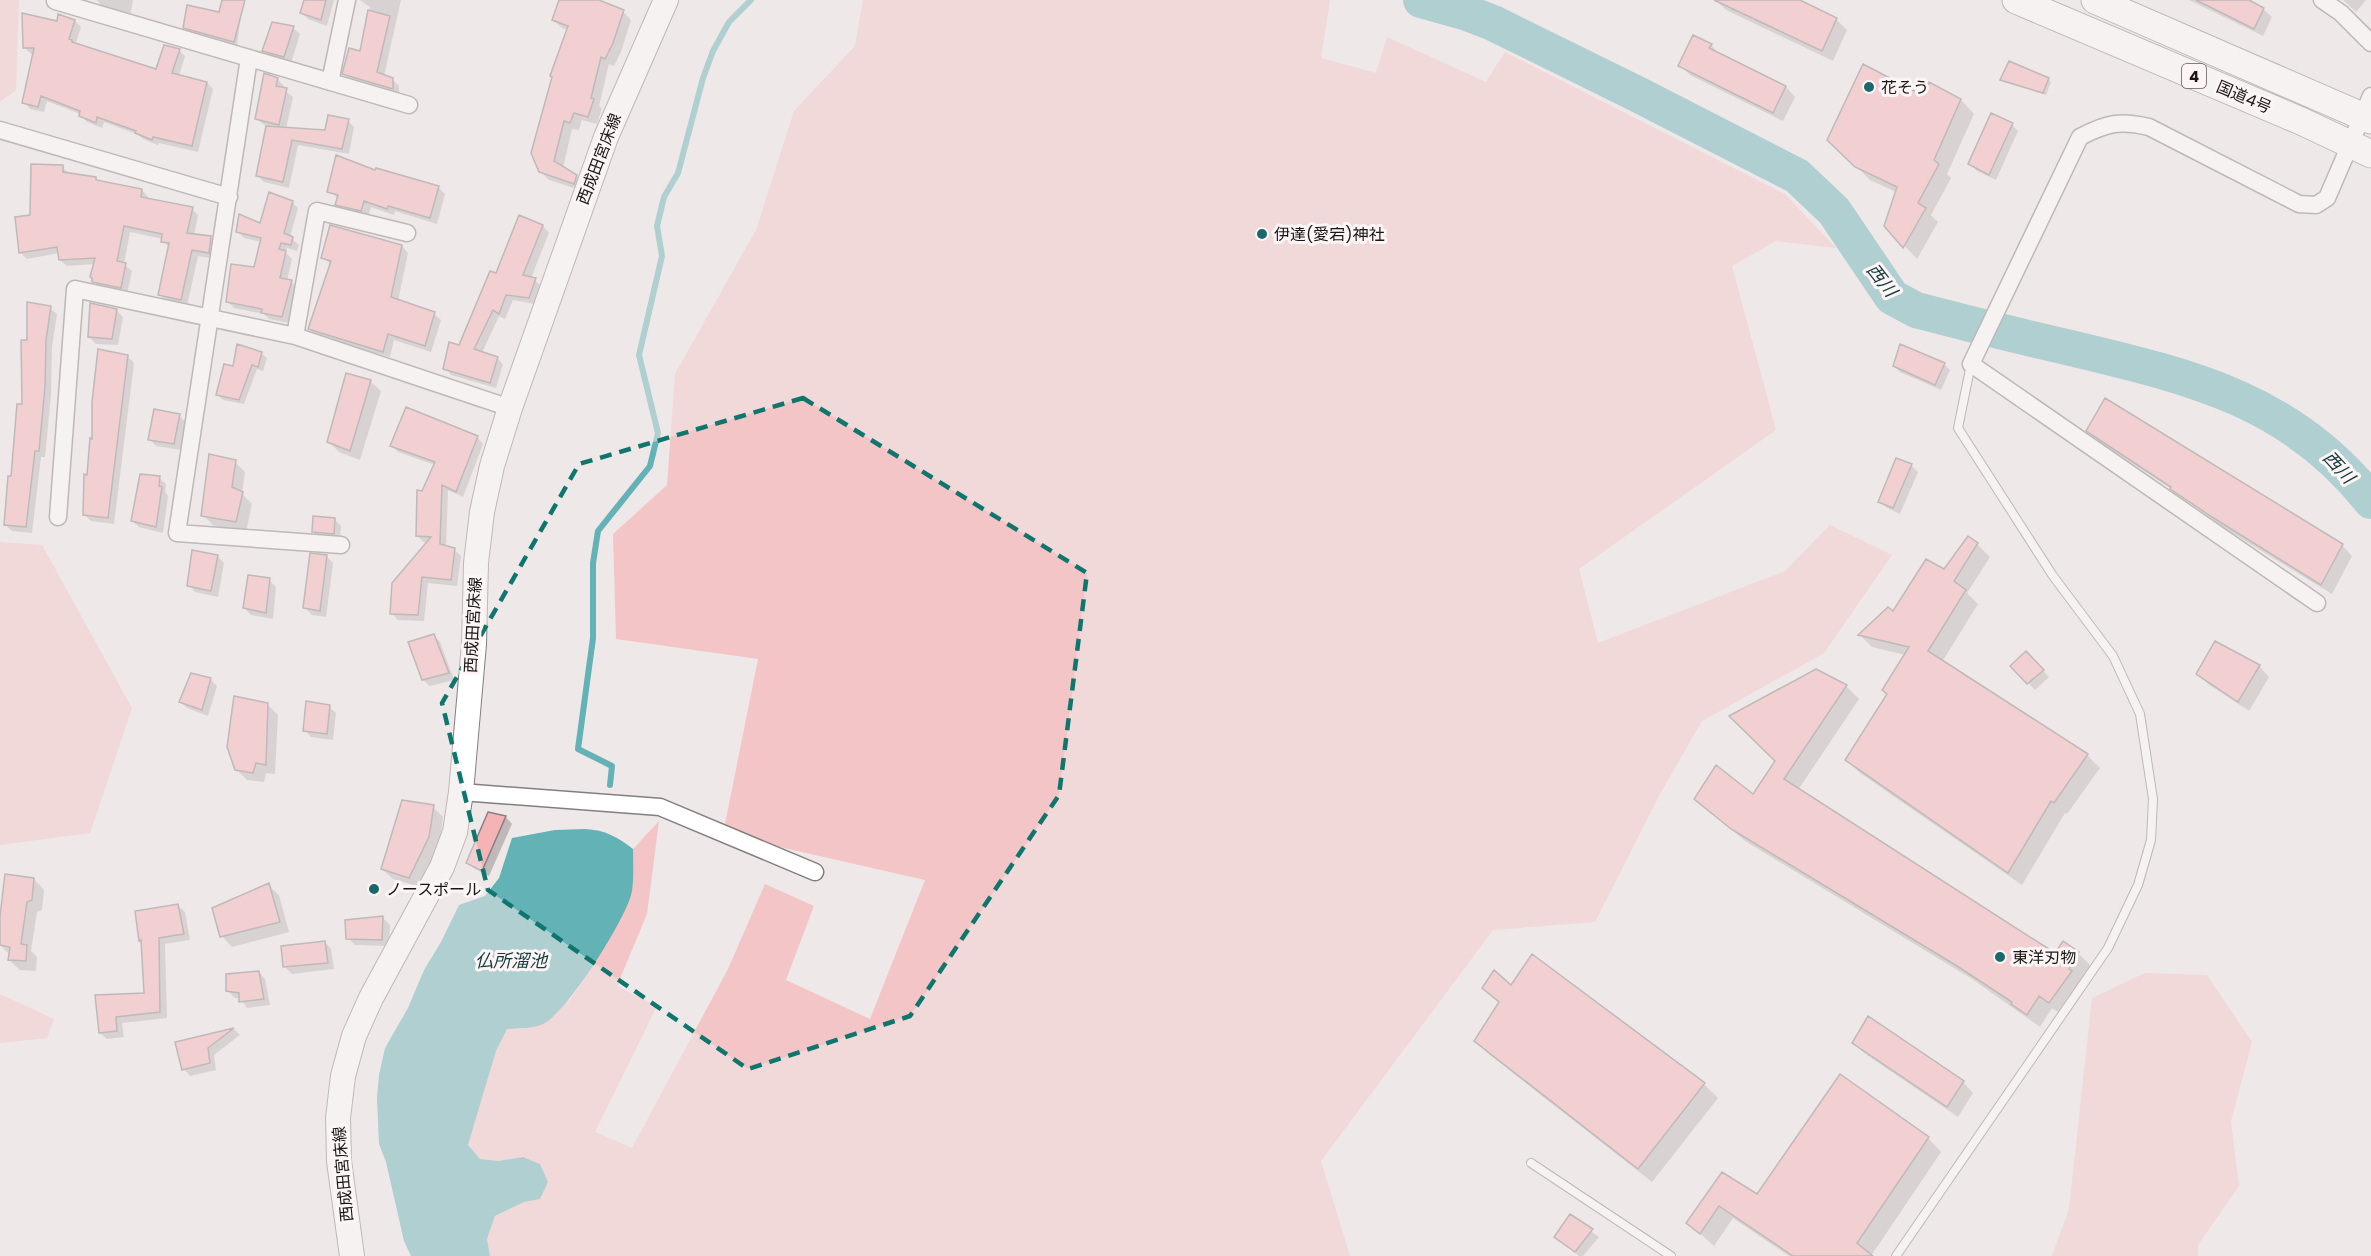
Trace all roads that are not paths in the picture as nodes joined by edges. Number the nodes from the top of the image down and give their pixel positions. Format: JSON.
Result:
{"nodes":[{"id":1,"x":347,"y":0,"type":"edge"},
{"id":2,"x":666,"y":0,"type":"edge"},
{"id":3,"x":2016,"y":0,"type":"edge"},
{"id":4,"x":2095,"y":0,"type":"edge"},
{"id":5,"x":2322,"y":0,"type":"edge"},
{"id":6,"x":55,"y":2,"type":"dead end"},
{"id":7,"x":2371,"y":43,"type":"edge"},
{"id":8,"x":249,"y":58,"type":"junction"},
{"id":9,"x":330,"y":82,"type":"junction"},
{"id":10,"x":409,"y":105,"type":"dead end"},
{"id":11,"x":2368,"y":111,"type":"edge"},
{"id":12,"x":0,"y":130,"type":"edge"},
{"id":13,"x":2361,"y":149,"type":"edge"},
{"id":14,"x":229,"y":197,"type":"junction"},
{"id":15,"x":407,"y":233,"type":"dead end"},
{"id":16,"x":211,"y":318,"type":"junction"},
{"id":17,"x":295,"y":336,"type":"junction"},
{"id":18,"x":1971,"y":364,"type":"junction"},
{"id":19,"x":510,"y":408,"type":"junction"},
{"id":20,"x":58,"y":517,"type":"dead end"},
{"id":21,"x":341,"y":545,"type":"dead end"},
{"id":22,"x":2317,"y":603,"type":"dead end"},
{"id":23,"x":461,"y":792,"type":"junction"},
{"id":24,"x":815,"y":872,"type":"dead end"},
{"id":25,"x":1531,"y":1163,"type":"dead end"},
{"id":26,"x":352,"y":1256,"type":"edge"},
{"id":27,"x":1671,"y":1256,"type":"edge"},
{"id":28,"x":1896,"y":1256,"type":"edge"}],
"edges":[{"from":1,"to":9,"type":"street"},
{"from":2,"to":19,"type":"main road","name":"西成田宮床線"},
{"from":3,"to":13,"type":"highway","name":"国道4号","number":"4"},
{"from":4,"to":11,"type":"highway","name":"国道4号","number":"4"},
{"from":5,"to":7,"type":"street"},
{"from":6,"to":8,"type":"street"},
{"from":8,"to":9,"type":"street"},
{"from":8,"to":14,"type":"street"},
{"from":9,"to":10,"type":"street"},
{"from":11,"to":13,"type":"street"},
{"from":12,"to":14,"type":"street"},
{"from":13,"to":18,"type":"street"},
{"from":14,"to":16,"type":"street"},
{"from":15,"to":17,"type":"street"},
{"from":16,"to":17,"type":"street"},
{"from":16,"to":20,"type":"street"},
{"from":16,"to":21,"type":"street"},
{"from":17,"to":19,"type":"street"},
{"from":18,"to":22,"type":"street"},
{"from":18,"to":28,"type":"lane"},
{"from":19,"to":23,"type":"main road","name":"西成田宮床線"},
{"from":23,"to":24,"type":"street"},
{"from":23,"to":26,"type":"main road","name":"西成田宮床線"},
{"from":25,"to":27,"type":"lane"}]}
